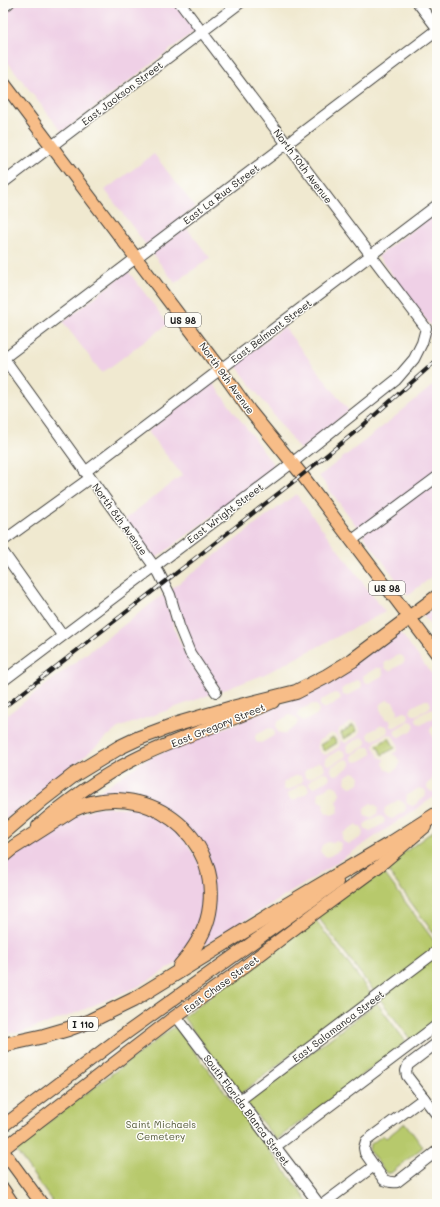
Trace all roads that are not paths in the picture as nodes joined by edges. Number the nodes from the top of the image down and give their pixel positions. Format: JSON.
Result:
{"nodes":[{"id":1,"x":9,"y":3,"type":"edge"},
{"id":2,"x":180,"y":3,"type":"edge"},
{"id":3,"x":240,"y":3,"type":"edge"},
{"id":4,"x":418,"y":3,"type":"edge"},
{"id":5,"x":3,"y":8,"type":"edge"},
{"id":6,"x":437,"y":29,"type":"edge"},
{"id":7,"x":202,"y":32,"type":"junction"},
{"id":8,"x":3,"y":82,"type":"edge"},
{"id":9,"x":287,"y":144,"type":"junction"},
{"id":10,"x":51,"y":146,"type":"junction"},
{"id":11,"x":3,"y":182,"type":"edge"},
{"id":12,"x":437,"y":205,"type":"edge"},
{"id":13,"x":372,"y":255,"type":"junction"},
{"id":14,"x":136,"y":258,"type":"junction"},
{"id":15,"x":426,"y":328,"type":"joint"},
{"id":16,"x":5,"y":362,"type":"edge"},
{"id":17,"x":220,"y":369,"type":"junction"},
{"id":18,"x":292,"y":463,"type":"junction"},
{"id":19,"x":88,"y":475,"type":"junction"},
{"id":20,"x":437,"y":477,"type":"edge"},
{"id":21,"x":3,"y":540,"type":"edge"},
{"id":22,"x":351,"y":541,"type":"junction"},
{"id":23,"x":3,"y":552,"type":"edge"},
{"id":24,"x":154,"y":566,"type":"junction"},
{"id":25,"x":437,"y":597,"type":"edge"},
{"id":26,"x":411,"y":618,"type":"junction"},
{"id":27,"x":62,"y":635,"type":"junction"},
{"id":28,"x":437,"y":654,"type":"edge"},
{"id":29,"x":3,"y":681,"type":"edge"},
{"id":30,"x":216,"y":692,"type":"dead end"},
{"id":31,"x":296,"y":692,"type":"junction"},
{"id":32,"x":437,"y":815,"type":"edge"},
{"id":33,"x":3,"y":833,"type":"edge"},
{"id":34,"x":390,"y":844,"type":"junction"},
{"id":35,"x":14,"y":847,"type":"junction"},
{"id":36,"x":3,"y":857,"type":"edge"},
{"id":37,"x":437,"y":951,"type":"edge"},
{"id":38,"x":173,"y":974,"type":"junction"},
{"id":39,"x":176,"y":1016,"type":"junction"},
{"id":40,"x":437,"y":1025,"type":"edge"},
{"id":41,"x":437,"y":1043,"type":"edge"},
{"id":42,"x":3,"y":1045,"type":"edge"},
{"id":43,"x":424,"y":1098,"type":"junction"},
{"id":44,"x":240,"y":1100,"type":"junction"},
{"id":45,"x":437,"y":1116,"type":"edge"},
{"id":46,"x":3,"y":1126,"type":"edge"},
{"id":47,"x":275,"y":1147,"type":"junction"},
{"id":48,"x":3,"y":1150,"type":"edge"},
{"id":49,"x":437,"y":1151,"type":"edge"},
{"id":50,"x":374,"y":1166,"type":"junction"},
{"id":51,"x":3,"y":1189,"type":"edge"},
{"id":52,"x":13,"y":1204,"type":"edge"},
{"id":53,"x":42,"y":1204,"type":"edge"},
{"id":54,"x":319,"y":1204,"type":"edge"},
{"id":55,"x":323,"y":1204,"type":"edge"}],
"edges":[{"from":1,"to":5,"type":"street"},
{"from":2,"to":7,"type":"street","name":"North 10th Avenue"},
{"from":3,"to":7,"type":"street","name":"East Jackson Street"},
{"from":4,"to":6,"type":"street"},
{"from":6,"to":9,"type":"street","name":"East La Rua Street"},
{"from":7,"to":9,"type":"street","name":"North 10th Avenue"},
{"from":7,"to":10,"type":"street","name":"East Jackson Street"},
{"from":8,"to":10,"type":"main road","name":"North 9th Avenue","number":"US 98"},
{"from":9,"to":13,"type":"street","name":"North 10th Avenue"},
{"from":9,"to":14,"type":"street","name":"East La Rua Street"},
{"from":10,"to":11,"type":"street","name":"East Jackson Street"},
{"from":10,"to":14,"type":"main road","name":"North 9th Avenue","number":"US 98"},
{"from":12,"to":13,"type":"street","name":"East Belmont Street"},
{"from":13,"to":15,"type":"street","name":"North 10th Avenue"},
{"from":13,"to":17,"type":"street","name":"East Belmont Street"},
{"from":14,"to":16,"type":"street","name":"East La Rua Street"},
{"from":14,"to":17,"type":"main road","name":"North 9th Avenue","number":"US 98"},
{"from":15,"to":18,"type":"street","name":"East Wright Street"},
{"from":16,"to":19,"type":"street","name":"North 8th Avenue"},
{"from":17,"to":18,"type":"main road","name":"North 9th Avenue","number":"US 98"},
{"from":17,"to":19,"type":"street","name":"East Belmont Street"},
{"from":18,"to":22,"type":"main road","name":"North 9th Avenue","number":"US 98"},
{"from":18,"to":24,"type":"street","name":"East Wright Street"},
{"from":19,"to":21,"type":"street","name":"East Belmont Street"},
{"from":19,"to":24,"type":"street","name":"North 8th Avenue"},
{"from":20,"to":22,"type":"street"},
{"from":22,"to":26,"type":"main road","name":"North 9th Avenue","number":"US 98"},
{"from":23,"to":27,"type":"street"},
{"from":24,"to":27,"type":"street","name":"East Wright Street"},
{"from":24,"to":30,"type":"street","name":"North 8th Avenue"},
{"from":25,"to":26,"type":"highway","name":"East Gregory Street"},
{"from":26,"to":28,"type":"main road","name":"North 9th Avenue","number":"US 98"},
{"from":26,"to":31,"type":"highway","name":"East Gregory Street"},
{"from":27,"to":29,"type":"street","name":"East Wright Street"},
{"from":31,"to":33,"type":"highway"},
{"from":31,"to":35,"type":"main road","name":"East Gregory Street"},
{"from":32,"to":34,"type":"highway","name":"East Chase Street"},
{"from":32,"to":39,"type":"main road","name":"East Chase Street"},
{"from":34,"to":38,"type":"highway"},
{"from":34,"to":46,"type":"main road","name":"East Chase Street"},
{"from":35,"to":36,"type":"main road","name":"East Gregory Street"},
{"from":35,"to":38,"type":"highway"},
{"from":37,"to":44,"type":"street","name":"East Salamanca Street"},
{"from":38,"to":42,"type":"highway","number":"I 110"},
{"from":39,"to":44,"type":"street","name":"South Florida Blanca Street"},
{"from":39,"to":48,"type":"main road","name":"East Chase Street"},
{"from":40,"to":47,"type":"street"},
{"from":41,"to":43,"type":"street"},
{"from":43,"to":45,"type":"street"},
{"from":43,"to":50,"type":"street"},
{"from":44,"to":47,"type":"street","name":"South Florida Blanca Street"},
{"from":47,"to":54,"type":"street","name":"South Florida Blanca Street"},
{"from":48,"to":53,"type":"main road"},
{"from":49,"to":50,"type":"street"},
{"from":50,"to":55,"type":"street"},
{"from":51,"to":52,"type":"main road"}]}
